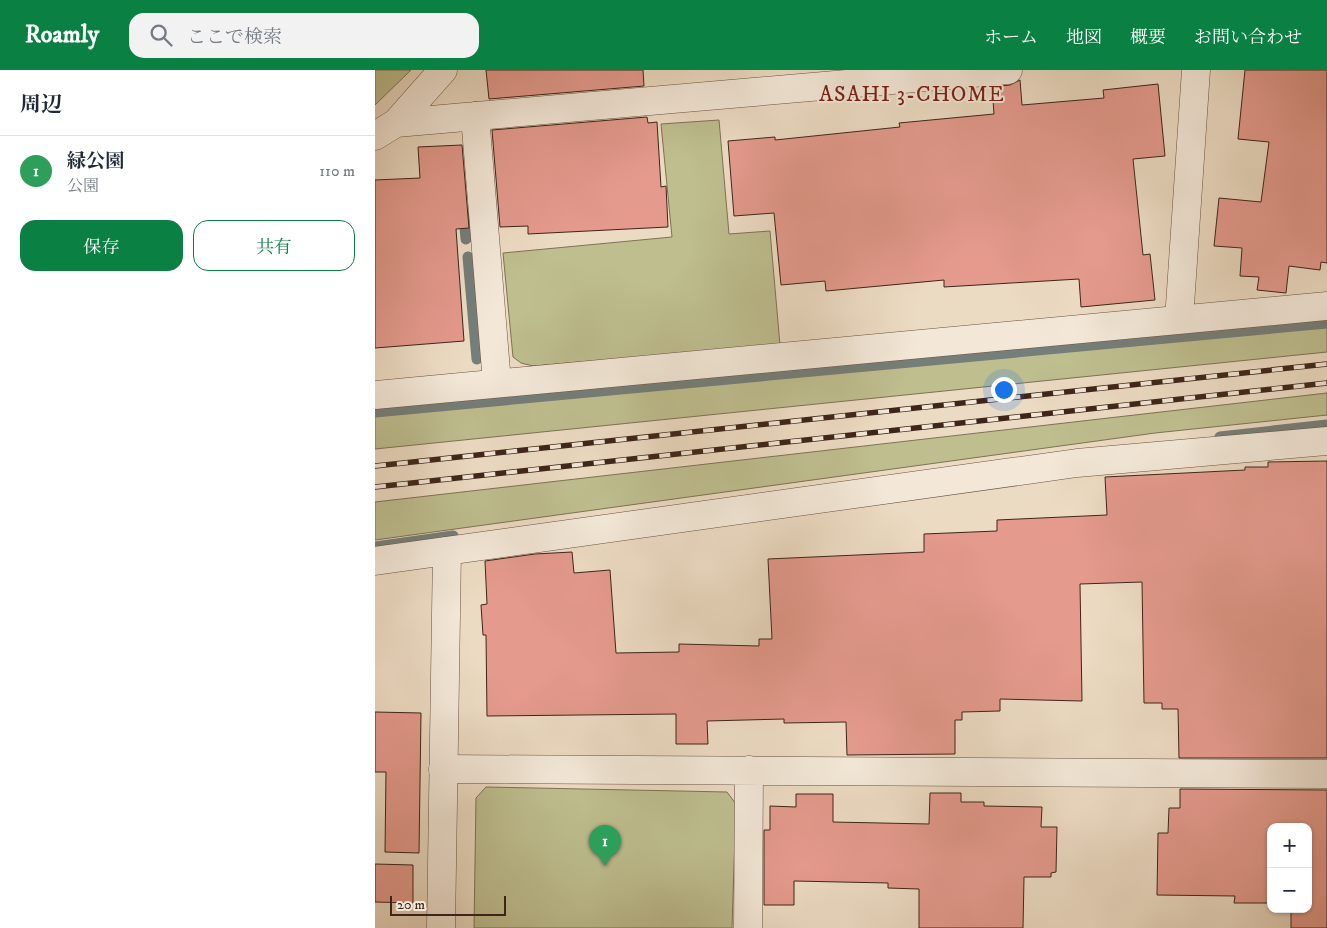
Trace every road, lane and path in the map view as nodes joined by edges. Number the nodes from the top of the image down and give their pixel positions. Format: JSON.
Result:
{"nodes":[{"id":1,"x":443,"y":70,"type":"edge"},
{"id":2,"x":1008,"y":70,"type":"edge"},
{"id":3,"x":1196,"y":70,"type":"edge"},
{"id":4,"x":475,"y":116,"type":"junction"},
{"id":5,"x":385,"y":129,"type":"edge"},
{"id":6,"x":1327,"y":306,"type":"edge"},
{"id":7,"x":1179,"y":320,"type":"junction"},
{"id":8,"x":497,"y":384,"type":"junction"},
{"id":9,"x":375,"y":395,"type":"edge"},
{"id":10,"x":1327,"y":441,"type":"edge"},
{"id":11,"x":447,"y":551,"type":"junction"},
{"id":12,"x":375,"y":561,"type":"edge"},
{"id":13,"x":443,"y":769,"type":"junction"},
{"id":14,"x":749,"y":770,"type":"junction"},
{"id":15,"x":1327,"y":774,"type":"edge"},
{"id":16,"x":441,"y":928,"type":"edge"},
{"id":17,"x":748,"y":928,"type":"edge"}],
"edges":[{"from":1,"to":5,"type":"street"},
{"from":2,"to":4,"type":"street"},
{"from":3,"to":7,"type":"street"},
{"from":4,"to":5,"type":"street"},
{"from":4,"to":8,"type":"street"},
{"from":6,"to":7,"type":"street"},
{"from":7,"to":8,"type":"street"},
{"from":8,"to":9,"type":"street"},
{"from":10,"to":11,"type":"street"},
{"from":11,"to":12,"type":"street"},
{"from":11,"to":13,"type":"street"},
{"from":13,"to":14,"type":"street"},
{"from":13,"to":16,"type":"street"},
{"from":14,"to":15,"type":"street"},
{"from":14,"to":17,"type":"street"}]}
